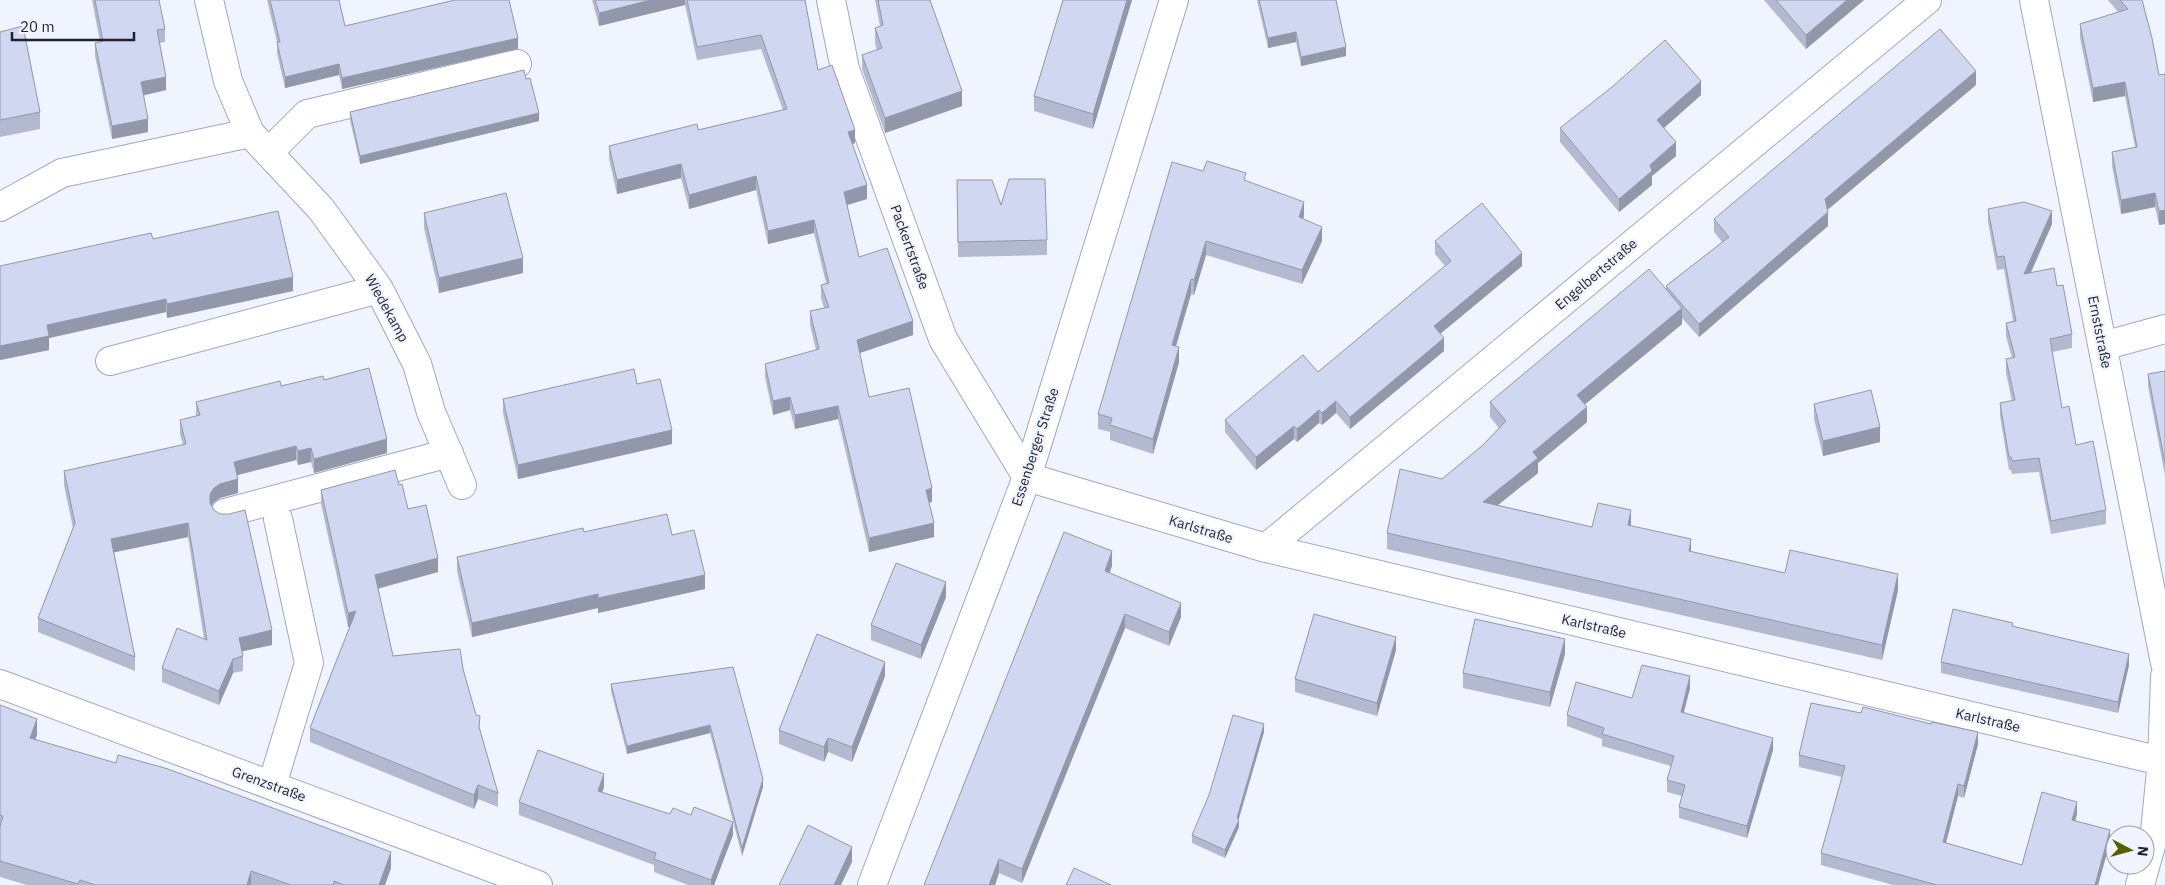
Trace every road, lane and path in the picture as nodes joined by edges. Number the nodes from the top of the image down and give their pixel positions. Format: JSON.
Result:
{"nodes":[{"id":1,"x":209,"y":0,"type":"edge"},
{"id":2,"x":831,"y":0,"type":"edge"},
{"id":3,"x":1174,"y":0,"type":"edge"},
{"id":4,"x":1927,"y":0,"type":"edge"},
{"id":5,"x":2034,"y":0,"type":"edge"},
{"id":6,"x":518,"y":64,"type":"dead end"},
{"id":7,"x":250,"y":132,"type":"junction"},
{"id":8,"x":269,"y":152,"type":"junction"},
{"id":9,"x":0,"y":207,"type":"edge"},
{"id":10,"x":379,"y":289,"type":"junction"},
{"id":11,"x":2165,"y":329,"type":"edge"},
{"id":12,"x":2103,"y":346,"type":"junction"},
{"id":13,"x":110,"y":361,"type":"dead end"},
{"id":14,"x":448,"y":453,"type":"junction"},
{"id":15,"x":1027,"y":477,"type":"junction"},
{"id":16,"x":462,"y":485,"type":"dead end"},
{"id":17,"x":225,"y":513,"type":"edge"},
{"id":18,"x":278,"y":519,"type":"dead end"},
{"id":19,"x":1266,"y":548,"type":"junction"},
{"id":20,"x":2159,"y":600,"type":"edge"},
{"id":21,"x":2165,"y":663,"type":"edge"},
{"id":22,"x":2165,"y":676,"type":"edge"},
{"id":23,"x":0,"y":684,"type":"edge"},
{"id":24,"x":2164,"y":762,"type":"edge"},
{"id":25,"x":272,"y":785,"type":"junction"},
{"id":26,"x":538,"y":885,"type":"edge"},
{"id":27,"x":872,"y":885,"type":"edge"},
{"id":28,"x":2140,"y":885,"type":"edge"}],
"edges":[{"from":1,"to":7,"type":"street","name":"Wiedekamp"},
{"from":2,"to":15,"type":"street","name":"Packertstraße"},
{"from":3,"to":15,"type":"street","name":"Essenberger Straße"},
{"from":4,"to":19,"type":"street","name":"Engelbertstraße"},
{"from":5,"to":12,"type":"street","name":"Ernststraße"},
{"from":6,"to":8,"type":"street"},
{"from":7,"to":8,"type":"street","name":"Wiedekamp"},
{"from":7,"to":9,"type":"street"},
{"from":8,"to":10,"type":"street","name":"Wiedekamp"},
{"from":10,"to":13,"type":"street"},
{"from":10,"to":14,"type":"street","name":"Wiedekamp"},
{"from":11,"to":12,"type":"street"},
{"from":12,"to":20,"type":"street","name":"Ernststraße"},
{"from":14,"to":16,"type":"street","name":"Wiedekamp"},
{"from":14,"to":17,"type":"street"},
{"from":15,"to":19,"type":"street","name":"Karlstraße"},
{"from":15,"to":27,"type":"street","name":"Essenberger Straße"},
{"from":18,"to":25,"type":"street"},
{"from":19,"to":24,"type":"street","name":"Karlstraße"},
{"from":20,"to":21,"type":"street","name":"Ernststraße"},
{"from":22,"to":24,"type":"street"},
{"from":23,"to":25,"type":"street","name":"Grenzstraße"},
{"from":24,"to":28,"type":"street"},
{"from":25,"to":26,"type":"street","name":"Grenzstraße"}]}
